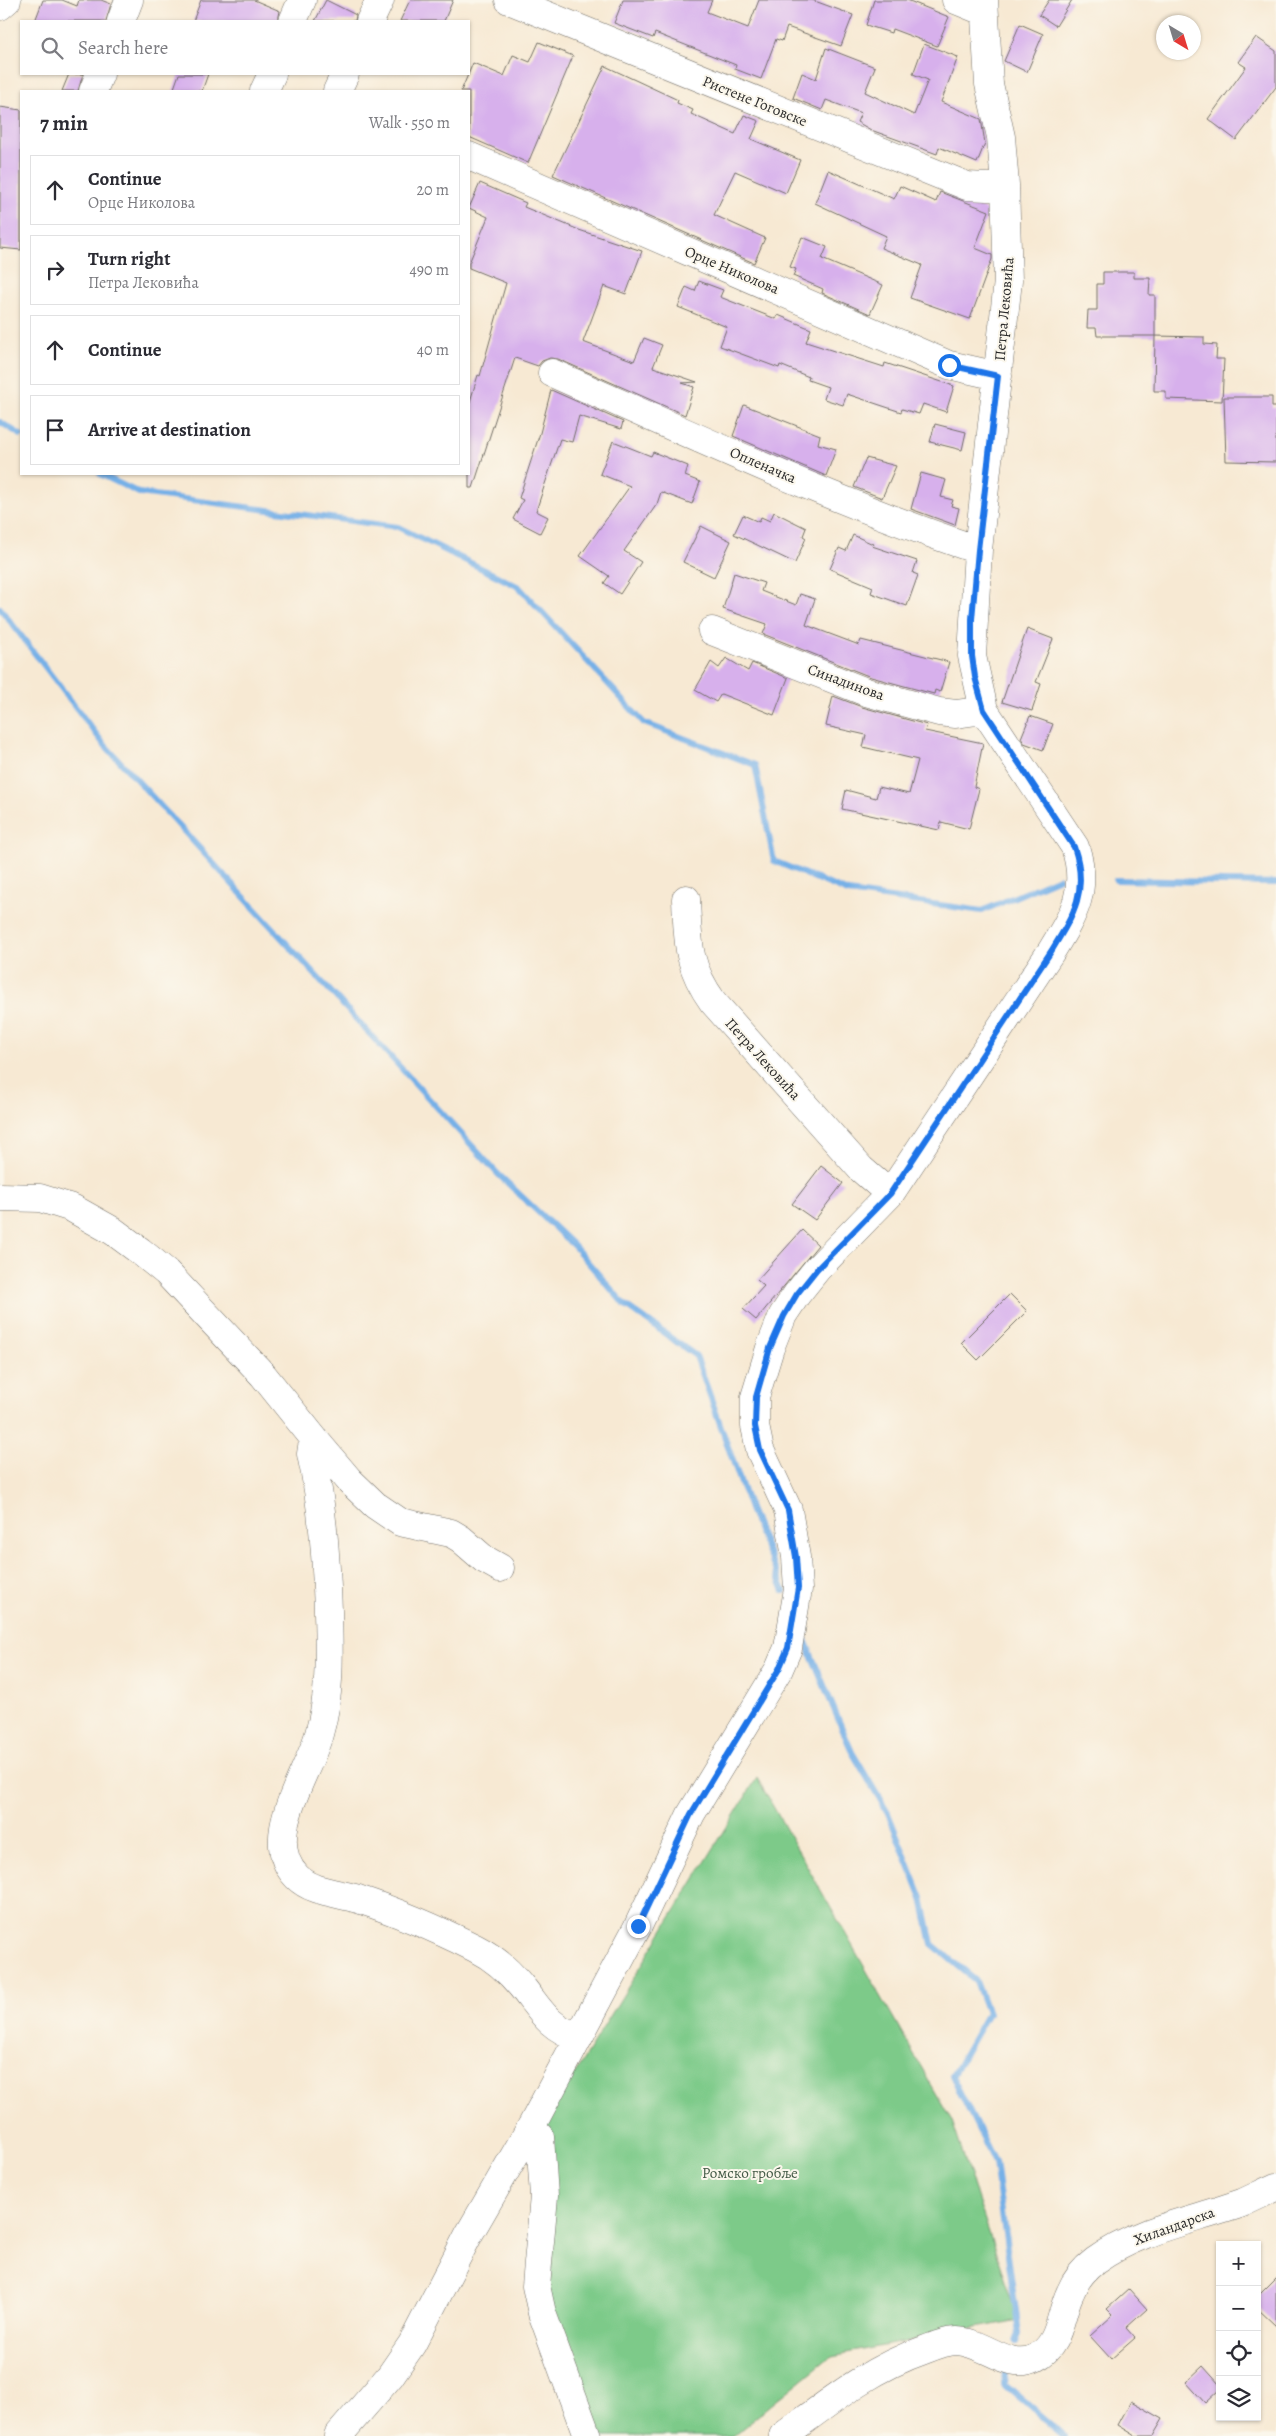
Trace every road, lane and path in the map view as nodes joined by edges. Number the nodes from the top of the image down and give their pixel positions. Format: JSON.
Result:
{"nodes":[{"id":1,"x":7,"y":0,"type":"edge"},
{"id":2,"x":129,"y":0,"type":"edge"},
{"id":3,"x":302,"y":0,"type":"edge"},
{"id":4,"x":380,"y":0,"type":"edge"},
{"id":5,"x":509,"y":0,"type":"edge"},
{"id":6,"x":956,"y":0,"type":"edge"},
{"id":7,"x":0,"y":6,"type":"edge"},
{"id":8,"x":984,"y":6,"type":"edge"},
{"id":9,"x":121,"y":20,"type":"edge"},
{"id":10,"x":293,"y":20,"type":"edge"},
{"id":11,"x":370,"y":20,"type":"edge"},
{"id":12,"x":100,"y":75,"type":"edge"},
{"id":13,"x":272,"y":75,"type":"edge"},
{"id":14,"x":345,"y":75,"type":"edge"},
{"id":15,"x":94,"y":90,"type":"edge"},
{"id":16,"x":264,"y":90,"type":"edge"},
{"id":17,"x":337,"y":90,"type":"edge"},
{"id":18,"x":471,"y":165,"type":"edge"},
{"id":19,"x":1005,"y":185,"type":"junction"},
{"id":20,"x":552,"y":373,"type":"dead end"},
{"id":21,"x":998,"y":376,"type":"junction"},
{"id":22,"x":978,"y":550,"type":"junction"},
{"id":23,"x":712,"y":631,"type":"dead end"},
{"id":24,"x":984,"y":710,"type":"junction"},
{"id":25,"x":686,"y":899,"type":"dead end"},
{"id":26,"x":890,"y":1194,"type":"junction"},
{"id":27,"x":0,"y":1197,"type":"edge"},
{"id":28,"x":316,"y":1441,"type":"junction"},
{"id":29,"x":500,"y":1568,"type":"dead end"},
{"id":30,"x":578,"y":2037,"type":"junction"},
{"id":31,"x":531,"y":2127,"type":"junction"},
{"id":32,"x":1276,"y":2187,"type":"edge"},
{"id":33,"x":338,"y":2436,"type":"edge"},
{"id":34,"x":587,"y":2436,"type":"edge"},
{"id":35,"x":783,"y":2436,"type":"edge"}],
"edges":[{"from":1,"to":7,"type":"street"},
{"from":2,"to":9,"type":"street"},
{"from":3,"to":10,"type":"street"},
{"from":4,"to":11,"type":"street"},
{"from":5,"to":19,"type":"street","name":"Ристене Гоговске"},
{"from":6,"to":8,"type":"street"},
{"from":8,"to":19,"type":"street","name":"Петра Лековића"},
{"from":12,"to":15,"type":"street"},
{"from":13,"to":16,"type":"street"},
{"from":14,"to":17,"type":"street"},
{"from":18,"to":21,"type":"street","name":"Орце Николова"},
{"from":19,"to":21,"type":"street","name":"Петра Лековића"},
{"from":20,"to":22,"type":"street","name":"Опленачка"},
{"from":21,"to":22,"type":"street","name":"Петра Лековића"},
{"from":22,"to":24,"type":"street","name":"Петра Лековића"},
{"from":23,"to":24,"type":"street","name":"Синадинова"},
{"from":24,"to":26,"type":"street","name":"Петра Лековића"},
{"from":25,"to":26,"type":"street","name":"Петра Лековића"},
{"from":26,"to":30,"type":"street","name":"Петра Лековића"},
{"from":27,"to":28,"type":"street"},
{"from":28,"to":29,"type":"street"},
{"from":28,"to":30,"type":"street"},
{"from":30,"to":31,"type":"street","name":"Петра Лековића"},
{"from":31,"to":33,"type":"street","name":"Петра Лековића"},
{"from":31,"to":34,"type":"street"},
{"from":32,"to":35,"type":"street","name":"Хиландарска"}]}
